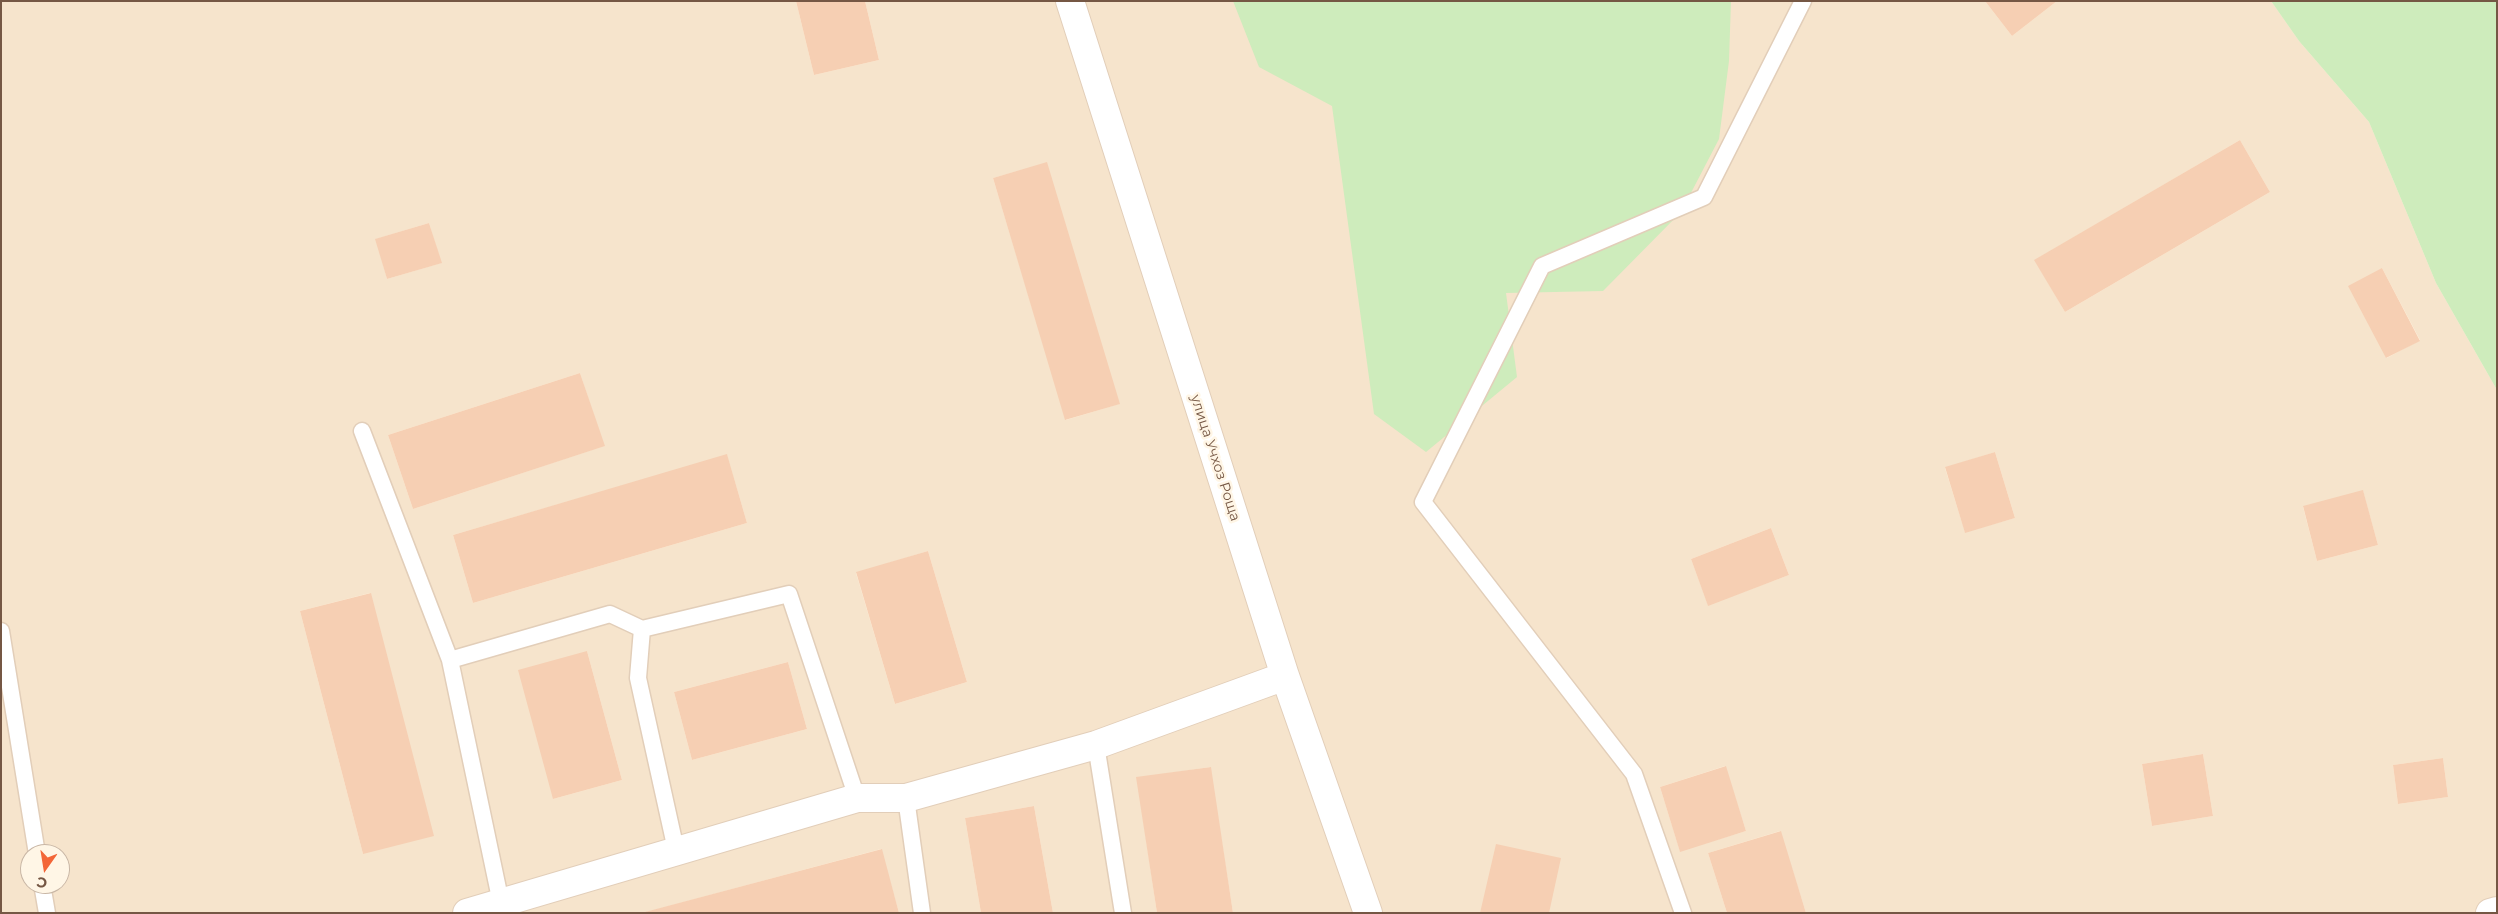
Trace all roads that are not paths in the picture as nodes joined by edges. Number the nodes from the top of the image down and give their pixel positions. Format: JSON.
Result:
{"nodes":[{"id":1,"x":1070,"y":1,"type":"edge"},
{"id":2,"x":1803,"y":1,"type":"edge"},
{"id":3,"x":362,"y":431,"type":"dead end"},
{"id":4,"x":642,"y":629,"type":"junction"},
{"id":5,"x":1,"y":631,"type":"edge"},
{"id":6,"x":450,"y":660,"type":"junction"},
{"id":7,"x":1285,"y":676,"type":"junction"},
{"id":8,"x":1096,"y":746,"type":"junction"},
{"id":9,"x":857,"y":798,"type":"junction"},
{"id":10,"x":906,"y":798,"type":"junction"},
{"id":11,"x":35,"y":844,"type":"edge"},
{"id":12,"x":676,"y":850,"type":"junction"},
{"id":13,"x":44,"y":894,"type":"edge"},
{"id":14,"x":501,"y":903,"type":"junction"},
{"id":15,"x":2497,"y":912,"type":"edge"},
{"id":16,"x":47,"y":913,"type":"edge"},
{"id":17,"x":467,"y":913,"type":"edge"},
{"id":18,"x":922,"y":913,"type":"edge"},
{"id":19,"x":1123,"y":913,"type":"edge"},
{"id":20,"x":1368,"y":913,"type":"edge"},
{"id":21,"x":1683,"y":913,"type":"edge"},
{"id":22,"x":2490,"y":913,"type":"edge"}],
"edges":[{"from":1,"to":7,"type":"street","name":"улица Учхоз Роща"},
{"from":2,"to":21,"type":"lane"},
{"from":3,"to":6,"type":"lane"},
{"from":4,"to":6,"type":"lane"},
{"from":4,"to":9,"type":"lane"},
{"from":4,"to":12,"type":"lane"},
{"from":5,"to":11,"type":"lane"},
{"from":6,"to":14,"type":"lane"},
{"from":7,"to":8,"type":"street"},
{"from":7,"to":20,"type":"street","name":"улица Учхоз Роща"},
{"from":8,"to":10,"type":"street"},
{"from":8,"to":19,"type":"lane"},
{"from":9,"to":10,"type":"street"},
{"from":9,"to":12,"type":"street"},
{"from":10,"to":18,"type":"lane"},
{"from":12,"to":14,"type":"street"},
{"from":13,"to":16,"type":"lane"},
{"from":14,"to":17,"type":"street"},
{"from":15,"to":22,"type":"street"}]}
